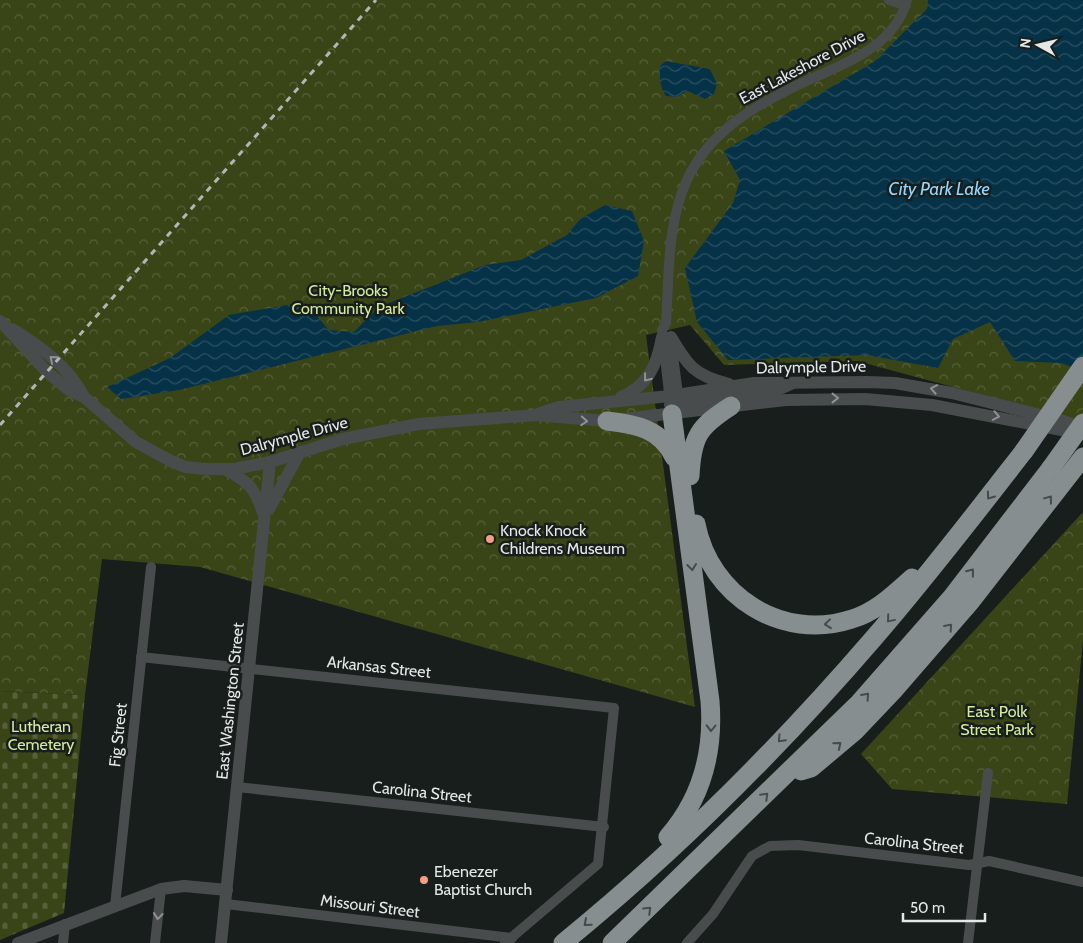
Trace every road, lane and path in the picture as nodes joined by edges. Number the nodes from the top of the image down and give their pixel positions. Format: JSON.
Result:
{"nodes":[{"id":1,"x":889,"y":0,"type":"edge"},
{"id":2,"x":906,"y":3,"type":"edge"},
{"id":3,"x":3,"y":323,"type":"edge"},
{"id":4,"x":667,"y":337,"type":"junction"},
{"id":5,"x":1083,"y":366,"type":"edge"},
{"id":6,"x":793,"y":383,"type":"junction"},
{"id":7,"x":734,"y":386,"type":"junction"},
{"id":8,"x":610,"y":402,"type":"junction"},
{"id":9,"x":674,"y":404,"type":"junction"},
{"id":10,"x":731,"y":406,"type":"junction"},
{"id":11,"x":536,"y":415,"type":"junction"},
{"id":12,"x":607,"y":422,"type":"junction"},
{"id":13,"x":1083,"y":423,"type":"edge"},
{"id":14,"x":1083,"y":429,"type":"edge"},
{"id":15,"x":1083,"y":434,"type":"edge"},
{"id":16,"x":300,"y":452,"type":"junction"},
{"id":17,"x":1083,"y":457,"type":"edge"},
{"id":18,"x":270,"y":462,"type":"junction"},
{"id":19,"x":226,"y":470,"type":"junction"},
{"id":20,"x":684,"y":472,"type":"junction"},
{"id":21,"x":976,"y":514,"type":"junction"},
{"id":22,"x":265,"y":518,"type":"junction"},
{"id":23,"x":151,"y":567,"type":"dead end"},
{"id":24,"x":141,"y":657,"type":"junction"},
{"id":25,"x":249,"y":667,"type":"junction"},
{"id":26,"x":988,"y":773,"type":"dead end"},
{"id":27,"x":782,"y":779,"type":"junction"},
{"id":28,"x":237,"y":786,"type":"junction"},
{"id":29,"x":604,"y":827,"type":"junction"},
{"id":30,"x":977,"y":862,"type":"junction"},
{"id":31,"x":1083,"y":882,"type":"edge"},
{"id":32,"x":161,"y":889,"type":"junction"},
{"id":33,"x":227,"y":890,"type":"junction"},
{"id":34,"x":226,"y":904,"type":"junction"},
{"id":35,"x":115,"y":906,"type":"junction"},
{"id":36,"x":604,"y":908,"type":"junction"},
{"id":37,"x":65,"y":924,"type":"junction"},
{"id":38,"x":509,"y":940,"type":"edge"},
{"id":39,"x":18,"y":943,"type":"edge"},
{"id":40,"x":64,"y":943,"type":"edge"},
{"id":41,"x":155,"y":943,"type":"edge"},
{"id":42,"x":221,"y":943,"type":"edge"},
{"id":43,"x":563,"y":943,"type":"edge"},
{"id":44,"x":612,"y":943,"type":"edge"},
{"id":45,"x":687,"y":943,"type":"edge"},
{"id":46,"x":968,"y":943,"type":"edge"}],
"edges":[{"from":1,"to":2,"type":"street","name":"East Lakeshore Drive"},
{"from":2,"to":4,"type":"street","name":"East Lakeshore Drive"},
{"from":3,"to":19,"type":"street","name":"Dalrymple Drive"},
{"from":4,"to":7,"type":"street"},
{"from":4,"to":8,"type":"street","one_way":true},
{"from":4,"to":9,"type":"street","name":"East Lakeshore Drive"},
{"from":5,"to":21,"type":"highway","one_way":true,"bridge":true},
{"from":6,"to":7,"type":"street","name":"Dalrymple Drive"},
{"from":6,"to":9,"type":"street"},
{"from":14,"to":6,"type":"street","name":"Dalrymple Drive","one_way":true},
{"from":7,"to":9,"type":"street","name":"Dalrymple Drive"},
{"from":8,"to":9,"type":"street","name":"Dalrymple Drive"},
{"from":8,"to":11,"type":"street","name":"Dalrymple Drive"},
{"from":9,"to":10,"type":"street","name":"Dalrymple Drive"},
{"from":9,"to":12,"type":"street","name":"Dalrymple Drive"},
{"from":9,"to":20,"type":"highway"},
{"from":10,"to":15,"type":"street","name":"Dalrymple Drive","one_way":true},
{"from":10,"to":20,"type":"highway"},
{"from":11,"to":12,"type":"street","name":"Dalrymple Drive","one_way":true},
{"from":11,"to":16,"type":"street","name":"Dalrymple Drive"},
{"from":12,"to":20,"type":"highway"},
{"from":27,"to":13,"type":"highway","one_way":true,"bridge":true},
{"from":16,"to":18,"type":"street","name":"Dalrymple Drive"},
{"from":16,"to":22,"type":"street"},
{"from":27,"to":17,"type":"highway","one_way":true},
{"from":18,"to":19,"type":"street","name":"Dalrymple Drive"},
{"from":18,"to":22,"type":"street","name":"East Washington Street"},
{"from":19,"to":22,"type":"street"},
{"from":21,"to":20,"type":"highway","one_way":true},
{"from":20,"to":36,"type":"highway","one_way":true},
{"from":21,"to":36,"type":"highway","one_way":true},
{"from":22,"to":25,"type":"street","name":"East Washington Street"},
{"from":23,"to":24,"type":"street","name":"Fig Street"},
{"from":24,"to":25,"type":"street","name":"Arkansas Street"},
{"from":24,"to":35,"type":"street","name":"Fig Street"},
{"from":25,"to":28,"type":"street","name":"East Washington Street"},
{"from":25,"to":29,"type":"street","name":"Arkansas Street"},
{"from":26,"to":30,"type":"street"},
{"from":44,"to":27,"type":"highway","one_way":true},
{"from":28,"to":29,"type":"street","name":"Carolina Street"},
{"from":28,"to":33,"type":"street","name":"East Washington Street"},
{"from":29,"to":38,"type":"street"},
{"from":30,"to":31,"type":"street","name":"Carolina Street"},
{"from":30,"to":45,"type":"street","name":"Carolina Street"},
{"from":30,"to":46,"type":"street"},
{"from":32,"to":33,"type":"street"},
{"from":32,"to":35,"type":"street"},
{"from":32,"to":41,"type":"street","one_way":true},
{"from":33,"to":34,"type":"street","name":"East Washington Street"},
{"from":34,"to":38,"type":"street","name":"Missouri Street"},
{"from":34,"to":42,"type":"street","name":"East Washington Street"},
{"from":35,"to":37,"type":"street"},
{"from":36,"to":43,"type":"highway","one_way":true},
{"from":37,"to":39,"type":"street"},
{"from":37,"to":40,"type":"street"}]}
